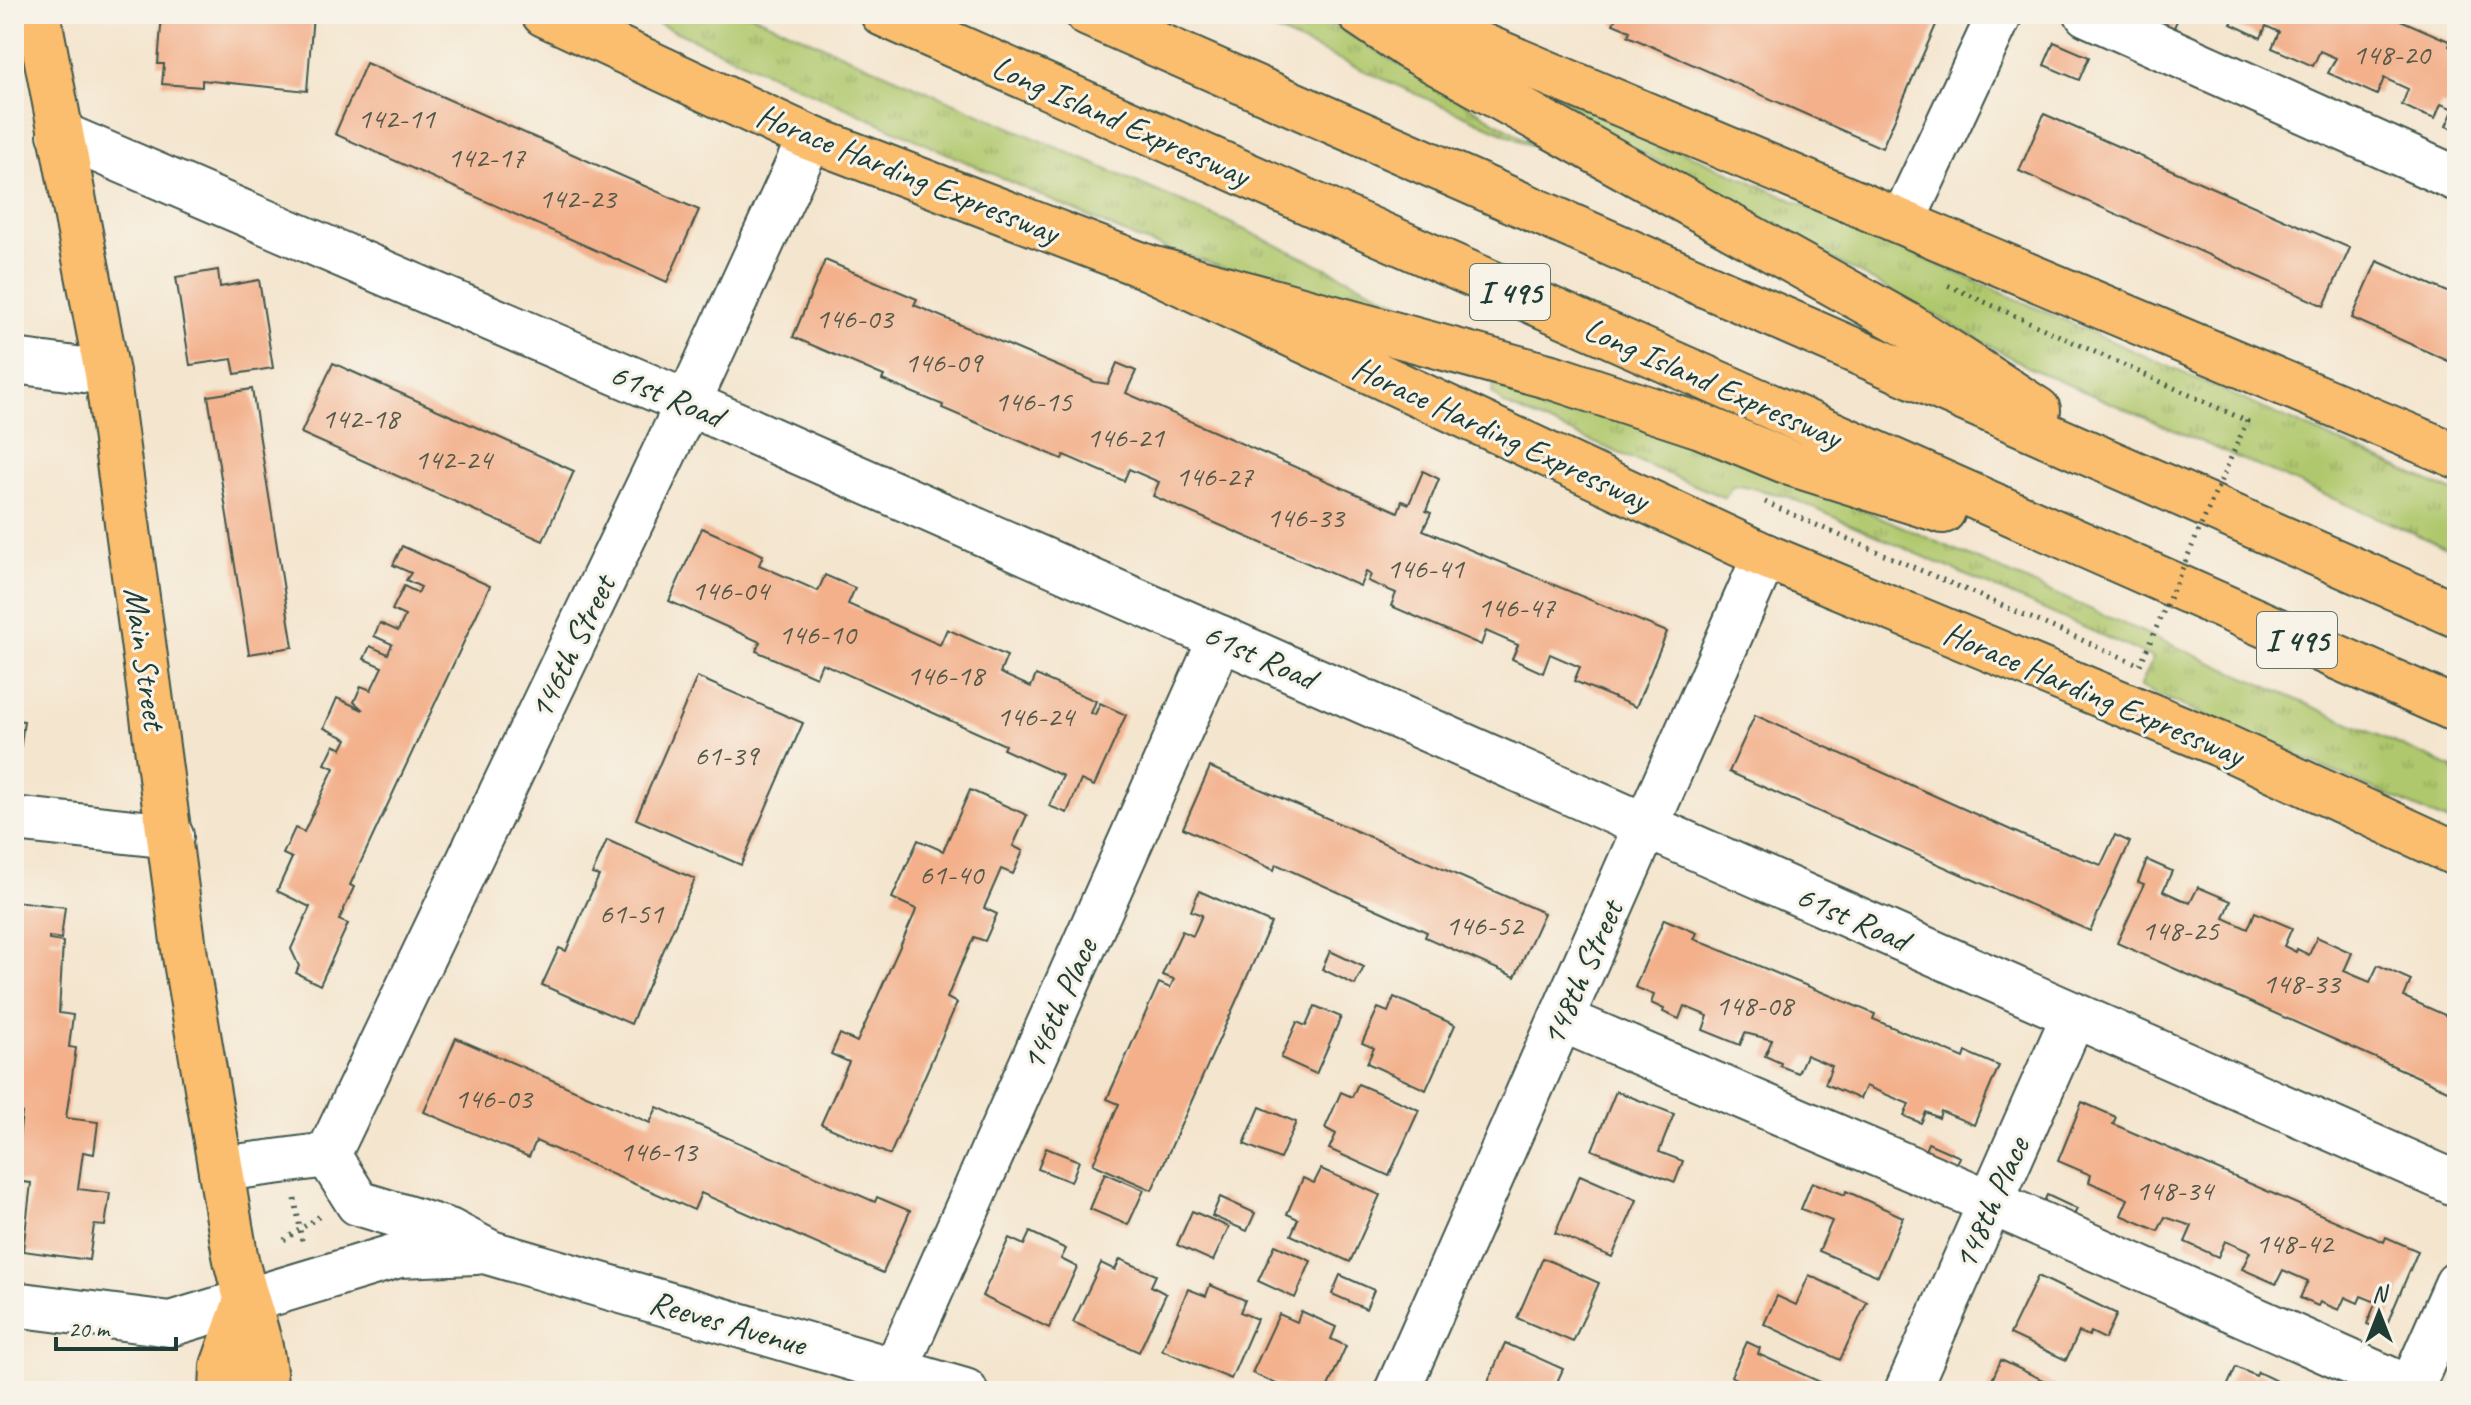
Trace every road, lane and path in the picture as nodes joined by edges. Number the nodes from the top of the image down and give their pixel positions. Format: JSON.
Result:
{"nodes":[{"id":1,"x":38,"y":14,"type":"edge"},
{"id":2,"x":544,"y":14,"type":"edge"},
{"id":3,"x":883,"y":14,"type":"edge"},
{"id":4,"x":1088,"y":14,"type":"edge"},
{"id":5,"x":1360,"y":14,"type":"edge"},
{"id":6,"x":1407,"y":14,"type":"edge"},
{"id":7,"x":2000,"y":14,"type":"edge"},
{"id":8,"x":2087,"y":14,"type":"edge"},
{"id":9,"x":60,"y":134,"type":"junction"},
{"id":10,"x":810,"y":138,"type":"junction"},
{"id":11,"x":2457,"y":179,"type":"edge"},
{"id":12,"x":1903,"y":220,"type":"junction"},
{"id":13,"x":1147,"y":267,"type":"junction"},
{"id":14,"x":1945,"y":284,"type":"dead end"},
{"id":15,"x":14,"y":361,"type":"edge"},
{"id":16,"x":107,"y":373,"type":"junction"},
{"id":17,"x":688,"y":403,"type":"junction"},
{"id":18,"x":2457,"y":456,"type":"edge"},
{"id":19,"x":2151,"y":483,"type":"junction"},
{"id":20,"x":1755,"y":498,"type":"dead end"},
{"id":21,"x":1765,"y":556,"type":"junction"},
{"id":22,"x":2137,"y":570,"type":"junction"},
{"id":23,"x":2457,"y":615,"type":"edge"},
{"id":24,"x":1221,"y":638,"type":"junction"},
{"id":25,"x":2457,"y":710,"type":"edge"},
{"id":26,"x":14,"y":819,"type":"edge"},
{"id":27,"x":1646,"y":826,"type":"junction"},
{"id":28,"x":171,"y":836,"type":"junction"},
{"id":29,"x":2457,"y":854,"type":"edge"},
{"id":30,"x":2074,"y":1015,"type":"junction"},
{"id":31,"x":1561,"y":1019,"type":"junction"},
{"id":32,"x":328,"y":1155,"type":"junction"},
{"id":33,"x":221,"y":1169,"type":"junction"},
{"id":34,"x":2457,"y":1184,"type":"edge"},
{"id":35,"x":294,"y":1192,"type":"dead end"},
{"id":36,"x":1991,"y":1202,"type":"junction"},
{"id":37,"x":322,"y":1214,"type":"dead end"},
{"id":38,"x":301,"y":1230,"type":"junction"},
{"id":39,"x":284,"y":1240,"type":"dead end"},
{"id":40,"x":304,"y":1249,"type":"dead end"},
{"id":41,"x":491,"y":1253,"type":"junction"},
{"id":42,"x":2457,"y":1284,"type":"edge"},
{"id":43,"x":14,"y":1304,"type":"edge"},
{"id":44,"x":245,"y":1304,"type":"junction"},
{"id":45,"x":895,"y":1371,"type":"junction"},
{"id":46,"x":2412,"y":1390,"type":"edge"},
{"id":47,"x":222,"y":1391,"type":"edge"},
{"id":48,"x":265,"y":1391,"type":"edge"},
{"id":49,"x":965,"y":1391,"type":"edge"},
{"id":50,"x":1397,"y":1391,"type":"edge"},
{"id":51,"x":1907,"y":1391,"type":"edge"}],
"edges":[{"from":1,"to":9,"type":"main road","name":"Main Street"},
{"from":2,"to":10,"type":"main road","name":"Horace Harding Expressway"},
{"from":3,"to":22,"type":"main road","name":"Long Island Expressway","number":"I 495"},
{"from":4,"to":19,"type":"main road","number":"I 495"},
{"from":5,"to":19,"type":"main road"},
{"from":6,"to":12,"type":"main road"},
{"from":7,"to":12,"type":"street"},
{"from":8,"to":11,"type":"street"},
{"from":9,"to":16,"type":"main road","name":"Main Street"},
{"from":9,"to":17,"type":"street","name":"61st Road"},
{"from":10,"to":13,"type":"main road","name":"Horace Harding Expressway"},
{"from":10,"to":17,"type":"street","name":"146th Street"},
{"from":12,"to":18,"type":"main road"},
{"from":13,"to":21,"type":"main road","name":"Horace Harding Expressway"},
{"from":13,"to":22,"type":"main road"},
{"from":14,"to":20,"type":"path","bridge":true},
{"from":15,"to":16,"type":"street"},
{"from":16,"to":28,"type":"main road","name":"Main Street"},
{"from":17,"to":24,"type":"street","name":"61st Road"},
{"from":17,"to":32,"type":"street","name":"146th Street"},
{"from":19,"to":23,"type":"main road","number":"I 495"},
{"from":21,"to":27,"type":"street","name":"148th Street"},
{"from":21,"to":29,"type":"main road","name":"Horace Harding Expressway"},
{"from":22,"to":25,"type":"main road","name":"Long Island Expressway","number":"I 495"},
{"from":24,"to":27,"type":"street","name":"61st Road"},
{"from":24,"to":45,"type":"street","name":"146th Place"},
{"from":26,"to":28,"type":"street"},
{"from":27,"to":30,"type":"street","name":"61st Road"},
{"from":27,"to":31,"type":"street","name":"148th Street"},
{"from":28,"to":33,"type":"main road","name":"Main Street"},
{"from":30,"to":34,"type":"street","name":"61st Road"},
{"from":30,"to":36,"type":"street","name":"148th Place"},
{"from":31,"to":36,"type":"street"},
{"from":31,"to":50,"type":"street","name":"148th Street"},
{"from":32,"to":33,"type":"street"},
{"from":32,"to":41,"type":"street","name":"Reeves Avenue"},
{"from":33,"to":44,"type":"main road","name":"Main Street"},
{"from":35,"to":38,"type":"path"},
{"from":36,"to":46,"type":"street"},
{"from":36,"to":51,"type":"street","name":"148th Place"},
{"from":37,"to":38,"type":"path"},
{"from":38,"to":39,"type":"path"},
{"from":38,"to":40,"type":"path"},
{"from":41,"to":44,"type":"street","name":"Reeves Avenue"},
{"from":41,"to":45,"type":"street","name":"Reeves Avenue"},
{"from":42,"to":46,"type":"street"},
{"from":43,"to":44,"type":"street","name":"Reeves Avenue"},
{"from":44,"to":47,"type":"main road","name":"Main Street"},
{"from":44,"to":48,"type":"main road","name":"Main Street"},
{"from":45,"to":49,"type":"street","name":"Reeves Avenue"}]}
